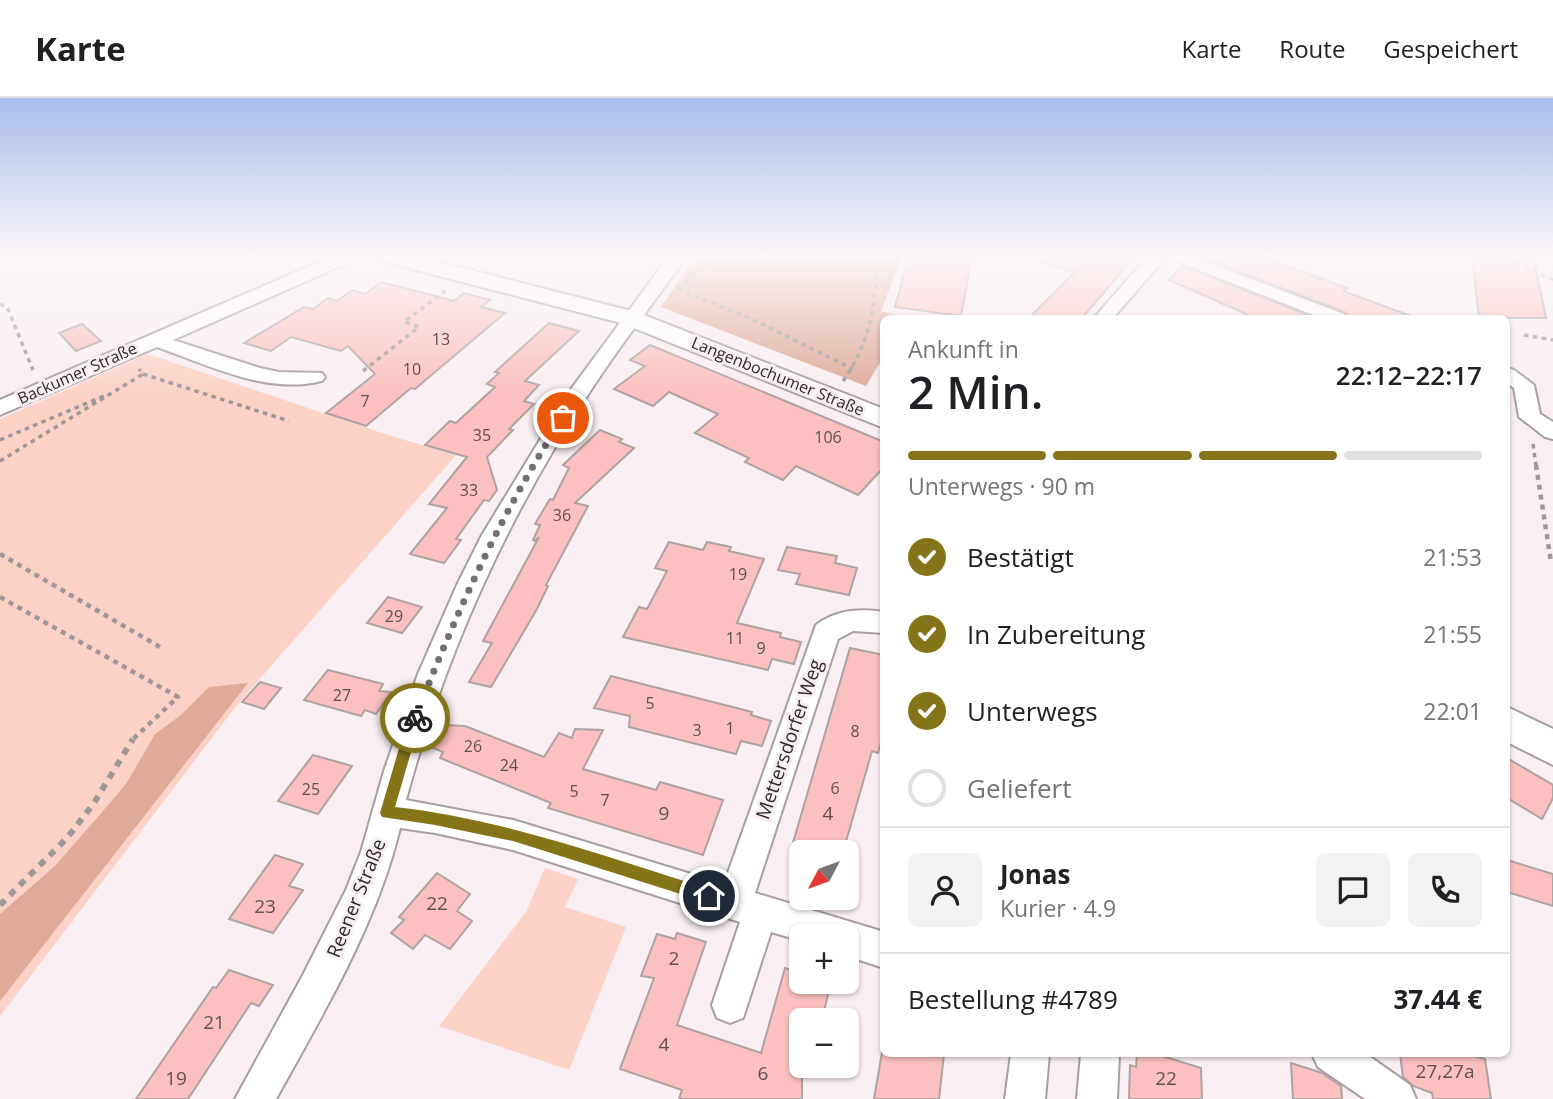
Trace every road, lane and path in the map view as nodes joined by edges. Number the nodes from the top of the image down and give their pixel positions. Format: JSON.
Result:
{"nodes":[{"id":1,"x":238,"y":303,"type":"edge"},
{"id":2,"x":429,"y":303,"type":"edge"},
{"id":3,"x":572,"y":303,"type":"edge"},
{"id":4,"x":642,"y":303,"type":"edge"},
{"id":5,"x":713,"y":303,"type":"edge"},
{"id":6,"x":874,"y":303,"type":"edge"},
{"id":7,"x":1298,"y":303,"type":"edge"},
{"id":8,"x":0,"y":304,"type":"edge"},
{"id":9,"x":1330,"y":315,"type":"edge"},
{"id":10,"x":630,"y":318,"type":"junction"},
{"id":11,"x":1524,"y":335,"type":"dead end"},
{"id":12,"x":153,"y":339,"type":"junction"},
{"id":13,"x":1553,"y":340,"type":"edge"},
{"id":14,"x":133,"y":363,"type":"dead end"},
{"id":15,"x":853,"y":369,"type":"junction"},
{"id":16,"x":33,"y":370,"type":"dead end"},
{"id":17,"x":363,"y":371,"type":"dead end"},
{"id":18,"x":143,"y":374,"type":"junction"},
{"id":19,"x":1510,"y":376,"type":"edge"},
{"id":20,"x":315,"y":377,"type":"dead end"},
{"id":21,"x":840,"y":384,"type":"dead end"},
{"id":22,"x":111,"y":393,"type":"junction"},
{"id":23,"x":0,"y":408,"type":"edge"},
{"id":24,"x":880,"y":417,"type":"edge"},
{"id":25,"x":289,"y":421,"type":"dead end"},
{"id":26,"x":1546,"y":428,"type":"edge"},
{"id":27,"x":0,"y":440,"type":"edge"},
{"id":28,"x":0,"y":461,"type":"edge"},
{"id":29,"x":0,"y":554,"type":"edge"},
{"id":30,"x":1551,"y":562,"type":"dead end"},
{"id":31,"x":0,"y":597,"type":"edge"},
{"id":32,"x":880,"y":623,"type":"edge"},
{"id":33,"x":160,"y":647,"type":"dead end"},
{"id":34,"x":1510,"y":725,"type":"edge"},
{"id":35,"x":1553,"y":748,"type":"edge"},
{"id":36,"x":387,"y":813,"type":"junction"},
{"id":37,"x":0,"y":905,"type":"edge"},
{"id":38,"x":747,"y":908,"type":"junction"},
{"id":39,"x":800,"y":924,"type":"edge"},
{"id":40,"x":859,"y":942,"type":"edge"},
{"id":41,"x":880,"y":949,"type":"edge"},
{"id":42,"x":730,"y":1004,"type":"dead end"},
{"id":43,"x":1030,"y":1057,"type":"edge"},
{"id":44,"x":1100,"y":1057,"type":"edge"},
{"id":45,"x":1337,"y":1057,"type":"edge"},
{"id":46,"x":255,"y":1099,"type":"edge"},
{"id":47,"x":1025,"y":1099,"type":"edge"},
{"id":48,"x":1097,"y":1099,"type":"edge"},
{"id":49,"x":1396,"y":1099,"type":"edge"}],
"edges":[{"from":1,"to":12,"type":"street","name":"Backumer Straße"},
{"from":2,"to":17,"type":"path"},
{"from":3,"to":10,"type":"street","name":"Langenbochumer Straße"},
{"from":4,"to":10,"type":"street","name":"Reener Straße"},
{"from":5,"to":15,"type":"path"},
{"from":6,"to":15,"type":"path"},
{"from":7,"to":9,"type":"street"},
{"from":8,"to":16,"type":"path"},
{"from":10,"to":24,"type":"street","name":"Langenbochumer Straße"},
{"from":10,"to":36,"type":"street","name":"Reener Straße"},
{"from":11,"to":13,"type":"path"},
{"from":12,"to":20,"type":"street"},
{"from":12,"to":23,"type":"street","name":"Backumer Straße"},
{"from":14,"to":18,"type":"path"},
{"from":15,"to":21,"type":"path"},
{"from":18,"to":22,"type":"path"},
{"from":18,"to":25,"type":"path"},
{"from":19,"to":26,"type":"street"},
{"from":22,"to":27,"type":"path"},
{"from":22,"to":28,"type":"path"},
{"from":26,"to":30,"type":"path"},
{"from":29,"to":33,"type":"path"},
{"from":31,"to":37,"type":"path"},
{"from":32,"to":38,"type":"street","name":"Mettersdorfer Weg"},
{"from":34,"to":35,"type":"street"},
{"from":36,"to":38,"type":"street"},
{"from":36,"to":46,"type":"street","name":"Reener Straße"},
{"from":38,"to":39,"type":"street"},
{"from":38,"to":42,"type":"street","name":"Mettersdorfer Weg"},
{"from":40,"to":41,"type":"street"},
{"from":43,"to":47,"type":"street"},
{"from":44,"to":48,"type":"street"},
{"from":45,"to":49,"type":"street"}]}
